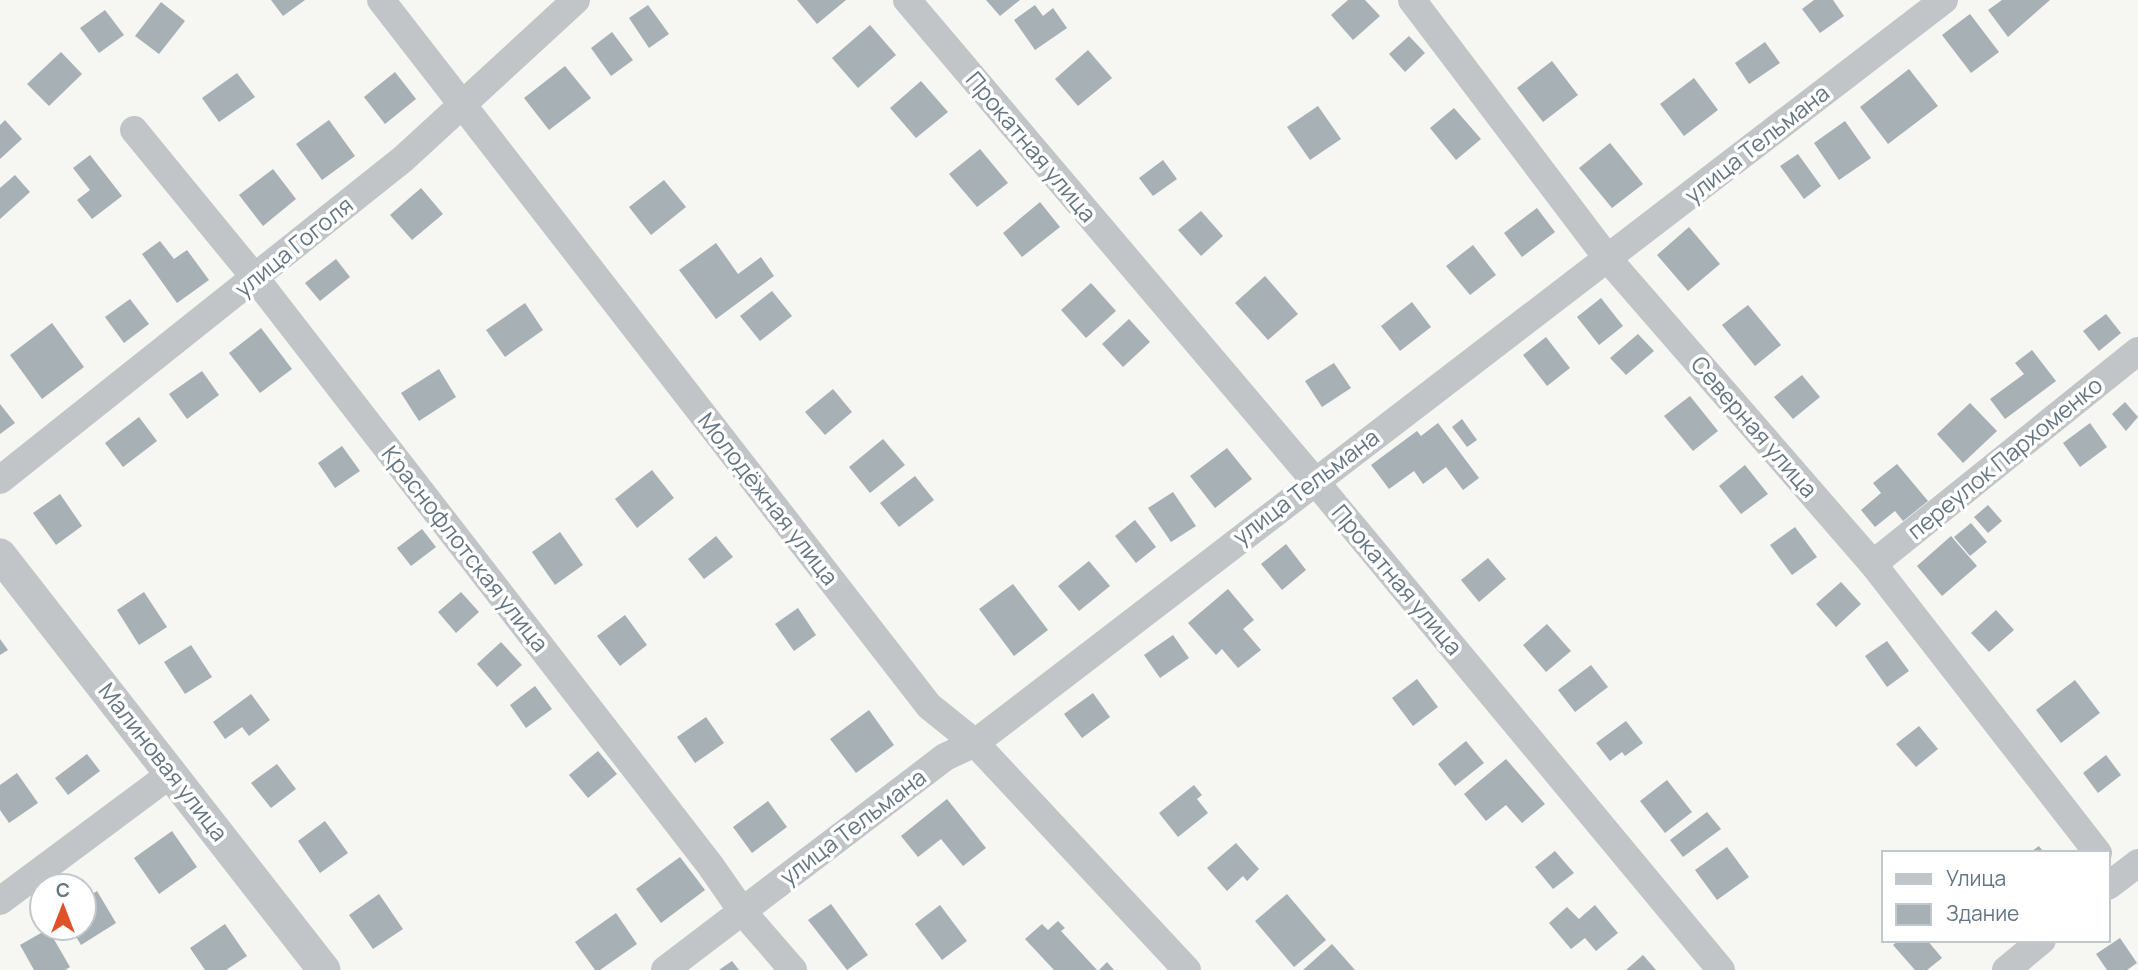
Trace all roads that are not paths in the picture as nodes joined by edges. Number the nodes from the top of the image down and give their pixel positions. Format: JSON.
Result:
{"nodes":[{"id":1,"x":382,"y":0,"type":"edge"},
{"id":2,"x":576,"y":0,"type":"edge"},
{"id":3,"x":907,"y":0,"type":"edge"},
{"id":4,"x":1412,"y":0,"type":"edge"},
{"id":5,"x":1944,"y":0,"type":"edge"},
{"id":6,"x":464,"y":104,"type":"junction"},
{"id":7,"x":134,"y":130,"type":"dead end"},
{"id":8,"x":1608,"y":260,"type":"junction"},
{"id":9,"x":256,"y":279,"type":"junction"},
{"id":10,"x":2138,"y":352,"type":"edge"},
{"id":11,"x":0,"y":480,"type":"edge"},
{"id":12,"x":1314,"y":480,"type":"junction"},
{"id":13,"x":0,"y":555,"type":"edge"},
{"id":14,"x":1873,"y":564,"type":"junction"},
{"id":15,"x":975,"y":743,"type":"junction"},
{"id":16,"x":172,"y":773,"type":"junction"},
{"id":17,"x":2096,"y":851,"type":"edge"},
{"id":18,"x":0,"y":901,"type":"edge"},
{"id":19,"x":742,"y":911,"type":"junction"},
{"id":20,"x":2040,"y":942,"type":"edge"},
{"id":21,"x":324,"y":970,"type":"edge"},
{"id":22,"x":665,"y":970,"type":"edge"},
{"id":23,"x":793,"y":970,"type":"edge"},
{"id":24,"x":1186,"y":970,"type":"edge"},
{"id":25,"x":1721,"y":970,"type":"edge"},
{"id":26,"x":2006,"y":970,"type":"edge"}],
"edges":[{"from":1,"to":6,"type":"street","name":"Молодёжная улица"},
{"from":2,"to":6,"type":"street","name":"улица Гоголя"},
{"from":3,"to":12,"type":"street","name":"Прокатная улица"},
{"from":4,"to":8,"type":"street","name":"Северная улица"},
{"from":5,"to":8,"type":"street","name":"улица Тельмана"},
{"from":6,"to":9,"type":"street","name":"улица Гоголя"},
{"from":6,"to":15,"type":"street","name":"Молодёжная улица"},
{"from":7,"to":9,"type":"street","name":"Краснофлотская улица"},
{"from":8,"to":12,"type":"street","name":"улица Тельмана"},
{"from":8,"to":14,"type":"street","name":"Северная улица"},
{"from":9,"to":11,"type":"street","name":"улица Гоголя"},
{"from":9,"to":19,"type":"street","name":"Краснофлотская улица"},
{"from":10,"to":14,"type":"street","name":"переулок Пархоменко"},
{"from":12,"to":15,"type":"street","name":"улица Тельмана"},
{"from":12,"to":25,"type":"street","name":"Прокатная улица"},
{"from":13,"to":16,"type":"street","name":"Малиновая улица"},
{"from":14,"to":17,"type":"street","name":"Северная улица"},
{"from":15,"to":19,"type":"street","name":"улица Тельмана"},
{"from":15,"to":24,"type":"street","name":"Молодёжная улица"},
{"from":16,"to":18,"type":"street"},
{"from":16,"to":21,"type":"street","name":"Малиновая улица"},
{"from":19,"to":22,"type":"street","name":"улица Тельмана"},
{"from":19,"to":23,"type":"street","name":"Краснофлотская улица"},
{"from":20,"to":26,"type":"street"}]}
